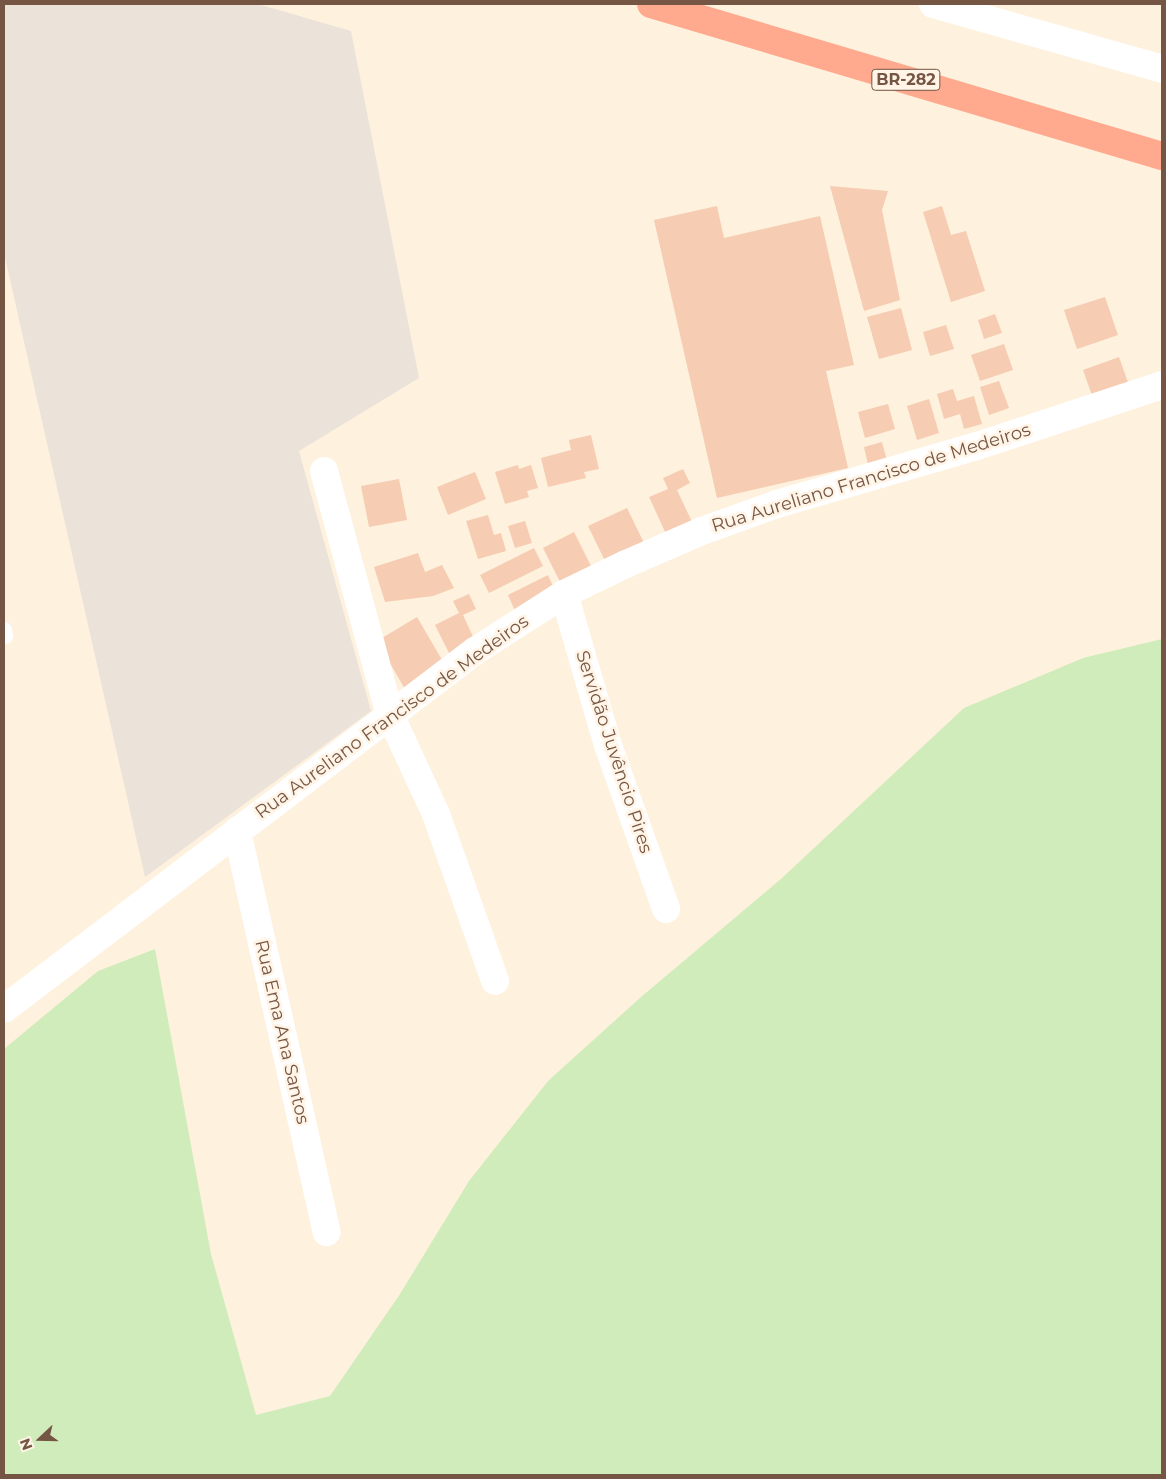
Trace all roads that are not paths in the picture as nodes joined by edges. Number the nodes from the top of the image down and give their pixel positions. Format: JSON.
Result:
{"nodes":[{"id":1,"x":651,"y":4,"type":"edge"},
{"id":2,"x":932,"y":4,"type":"edge"},
{"id":3,"x":1162,"y":70,"type":"edge"},
{"id":4,"x":1162,"y":156,"type":"edge"},
{"id":5,"x":1162,"y":385,"type":"edge"},
{"id":6,"x":324,"y":471,"type":"dead end"},
{"id":7,"x":564,"y":594,"type":"junction"},
{"id":8,"x":390,"y":715,"type":"junction"},
{"id":9,"x":237,"y":831,"type":"junction"},
{"id":10,"x":666,"y":909,"type":"dead end"},
{"id":11,"x":495,"y":981,"type":"dead end"},
{"id":12,"x":4,"y":1009,"type":"edge"},
{"id":13,"x":327,"y":1232,"type":"dead end"}],
"edges":[{"from":1,"to":4,"type":"highway","number":"BR-282"},
{"from":2,"to":3,"type":"street"},
{"from":5,"to":7,"type":"street","name":"Rua Aureliano Francisco de Medeiros"},
{"from":6,"to":8,"type":"street"},
{"from":7,"to":8,"type":"street","name":"Rua Aureliano Francisco de Medeiros"},
{"from":7,"to":10,"type":"street","name":"Servidão Juvêncio Pires"},
{"from":8,"to":9,"type":"street","name":"Rua Aureliano Francisco de Medeiros"},
{"from":8,"to":11,"type":"street"},
{"from":9,"to":12,"type":"street","name":"Rua Aureliano Francisco de Medeiros"},
{"from":9,"to":13,"type":"street","name":"Rua Ema Ana Santos"}]}
